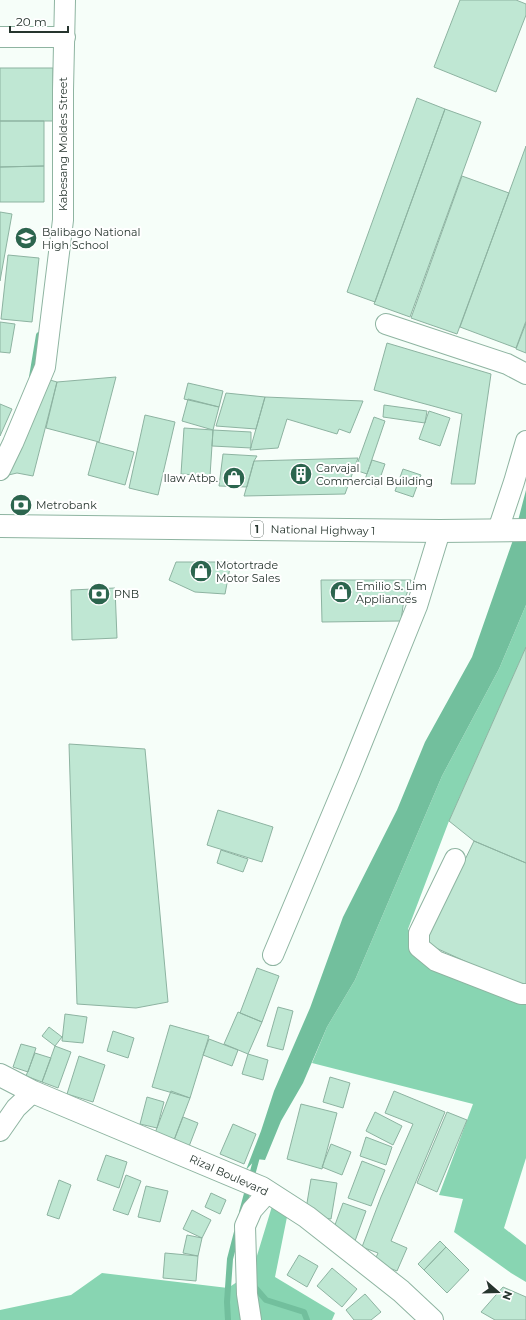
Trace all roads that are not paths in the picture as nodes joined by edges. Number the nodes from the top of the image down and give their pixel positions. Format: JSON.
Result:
{"nodes":[{"id":1,"x":65,"y":0,"type":"edge"},
{"id":2,"x":0,"y":37,"type":"edge"},
{"id":3,"x":65,"y":37,"type":"junction"},
{"id":4,"x":386,"y":324,"type":"dead end"},
{"id":5,"x":526,"y":374,"type":"edge"},
{"id":6,"x":526,"y":441,"type":"edge"},
{"id":7,"x":0,"y":470,"type":"edge"},
{"id":8,"x":0,"y":526,"type":"edge"},
{"id":9,"x":512,"y":530,"type":"edge"},
{"id":10,"x":440,"y":531,"type":"junction"},
{"id":11,"x":455,"y":859,"type":"dead end"},
{"id":12,"x":272,"y":956,"type":"dead end"},
{"id":13,"x":526,"y":994,"type":"edge"},
{"id":14,"x":0,"y":1075,"type":"edge"},
{"id":15,"x":34,"y":1092,"type":"junction"},
{"id":16,"x":0,"y":1131,"type":"edge"},
{"id":17,"x":265,"y":1190,"type":"junction"},
{"id":18,"x":251,"y":1320,"type":"edge"},
{"id":19,"x":432,"y":1320,"type":"edge"}],
"edges":[{"from":1,"to":3,"type":"street","name":"Kabesang Moldes Street"},
{"from":2,"to":3,"type":"street"},
{"from":3,"to":7,"type":"street","name":"Kabesang Moldes Street"},
{"from":4,"to":5,"type":"street"},
{"from":6,"to":9,"type":"street"},
{"from":8,"to":10,"type":"main road","name":"National Highway 1","number":"1"},
{"from":9,"to":10,"type":"main road","name":"National Highway 1","number":"1"},
{"from":10,"to":12,"type":"street"},
{"from":11,"to":13,"type":"street"},
{"from":14,"to":15,"type":"main road","name":"Rizal Boulevard"},
{"from":15,"to":16,"type":"street"},
{"from":15,"to":17,"type":"main road","name":"Rizal Boulevard"},
{"from":17,"to":18,"type":"street"},
{"from":17,"to":19,"type":"main road","name":"Rizal Boulevard"}]}
